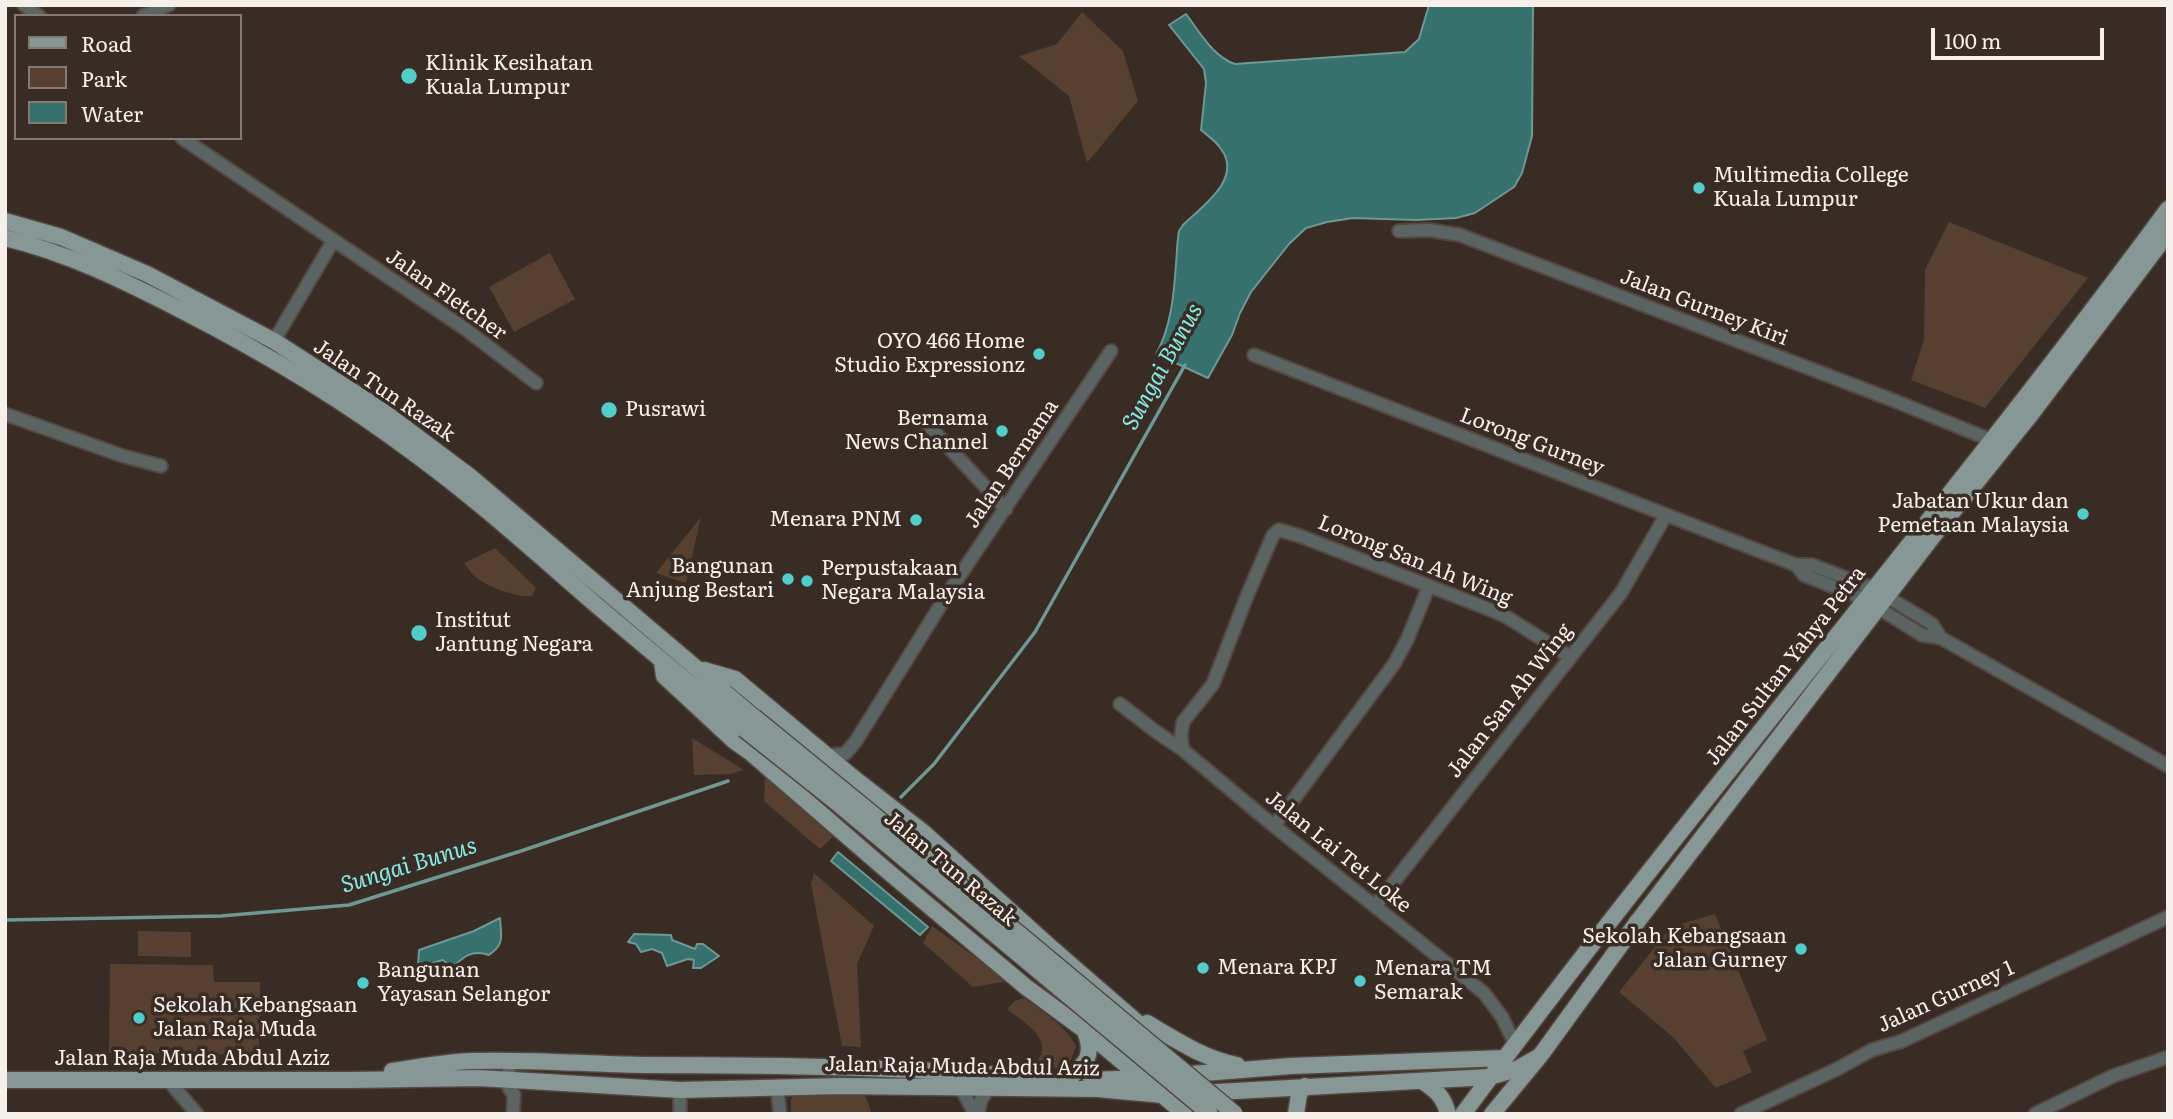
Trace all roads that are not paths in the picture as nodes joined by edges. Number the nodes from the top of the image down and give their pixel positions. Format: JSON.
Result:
{"nodes":[{"id":1,"x":169,"y":5,"type":"edge"},
{"id":2,"x":148,"y":14,"type":"edge"},
{"id":3,"x":185,"y":140,"type":"edge"},
{"id":4,"x":2168,"y":209,"type":"edge"},
{"id":5,"x":5,"y":221,"type":"edge"},
{"id":6,"x":1399,"y":231,"type":"dead end"},
{"id":7,"x":2168,"y":233,"type":"edge"},
{"id":8,"x":5,"y":238,"type":"edge"},
{"id":9,"x":333,"y":241,"type":"junction"},
{"id":10,"x":2123,"y":281,"type":"junction"},
{"id":11,"x":274,"y":341,"type":"junction"},
{"id":12,"x":1111,"y":351,"type":"dead end"},
{"id":13,"x":1254,"y":355,"type":"dead end"},
{"id":14,"x":536,"y":383,"type":"dead end"},
{"id":15,"x":5,"y":414,"type":"edge"},
{"id":16,"x":928,"y":425,"type":"dead end"},
{"id":17,"x":1991,"y":440,"type":"junction"},
{"id":18,"x":161,"y":466,"type":"dead end"},
{"id":19,"x":1006,"y":509,"type":"junction"},
{"id":20,"x":1666,"y":515,"type":"junction"},
{"id":21,"x":1429,"y":586,"type":"junction"},
{"id":22,"x":1876,"y":598,"type":"junction"},
{"id":23,"x":1569,"y":656,"type":"junction"},
{"id":24,"x":661,"y":659,"type":"junction"},
{"id":25,"x":695,"y":667,"type":"junction"},
{"id":26,"x":1120,"y":704,"type":"dead end"},
{"id":27,"x":749,"y":723,"type":"junction"},
{"id":28,"x":856,"y":741,"type":"junction"},
{"id":29,"x":1183,"y":750,"type":"junction"},
{"id":30,"x":825,"y":754,"type":"junction"},
{"id":31,"x":2168,"y":766,"type":"edge"},
{"id":32,"x":850,"y":775,"type":"junction"},
{"id":33,"x":1274,"y":826,"type":"junction"},
{"id":34,"x":1375,"y":906,"type":"junction"},
{"id":35,"x":2168,"y":917,"type":"edge"},
{"id":36,"x":1048,"y":945,"type":"junction"},
{"id":37,"x":1009,"y":972,"type":"junction"},
{"id":38,"x":1118,"y":1005,"type":"junction"},
{"id":39,"x":1083,"y":1029,"type":"junction"},
{"id":40,"x":1515,"y":1044,"type":"junction"},
{"id":41,"x":1540,"y":1056,"type":"junction"},
{"id":42,"x":2168,"y":1056,"type":"edge"},
{"id":43,"x":1505,"y":1058,"type":"junction"},
{"id":44,"x":515,"y":1061,"type":"junction"},
{"id":45,"x":1254,"y":1069,"type":"junction"},
{"id":46,"x":962,"y":1071,"type":"junction"},
{"id":47,"x":1195,"y":1073,"type":"junction"},
{"id":48,"x":1489,"y":1077,"type":"junction"},
{"id":49,"x":1142,"y":1078,"type":"junction"},
{"id":50,"x":167,"y":1079,"type":"junction"},
{"id":51,"x":5,"y":1080,"type":"edge"},
{"id":52,"x":378,"y":1080,"type":"junction"},
{"id":53,"x":1067,"y":1080,"type":"junction"},
{"id":54,"x":1422,"y":1081,"type":"junction"},
{"id":55,"x":514,"y":1085,"type":"junction"},
{"id":56,"x":777,"y":1086,"type":"junction"},
{"id":57,"x":1305,"y":1086,"type":"junction"},
{"id":58,"x":961,"y":1088,"type":"junction"},
{"id":59,"x":989,"y":1088,"type":"junction"},
{"id":60,"x":680,"y":1090,"type":"junction"},
{"id":61,"x":1218,"y":1091,"type":"junction"},
{"id":62,"x":1163,"y":1095,"type":"junction"},
{"id":63,"x":1496,"y":1111,"type":"edge"},
{"id":64,"x":197,"y":1114,"type":"edge"},
{"id":65,"x":513,"y":1114,"type":"edge"},
{"id":66,"x":680,"y":1114,"type":"edge"},
{"id":67,"x":780,"y":1114,"type":"edge"},
{"id":68,"x":976,"y":1114,"type":"edge"},
{"id":69,"x":1185,"y":1114,"type":"edge"},
{"id":70,"x":1210,"y":1114,"type":"edge"},
{"id":71,"x":1235,"y":1114,"type":"edge"},
{"id":72,"x":1245,"y":1114,"type":"edge"},
{"id":73,"x":1296,"y":1114,"type":"edge"},
{"id":74,"x":1448,"y":1114,"type":"edge"},
{"id":75,"x":1463,"y":1114,"type":"edge"},
{"id":76,"x":1741,"y":1114,"type":"edge"},
{"id":77,"x":2035,"y":1114,"type":"edge"}],
"edges":[{"from":1,"to":2,"type":"street"},
{"from":3,"to":9,"type":"street","name":"Jalan Fletcher"},
{"from":4,"to":10,"type":"main road","name":"Jalan Sultan Yahya Petra"},
{"from":5,"to":11,"type":"main road","name":"Jalan Tun Razak"},
{"from":6,"to":17,"type":"street","name":"Jalan Gurney Kiri"},
{"from":7,"to":10,"type":"main road","name":"Jalan Sultan Yahya Petra"},
{"from":8,"to":24,"type":"main road","name":"Jalan Tun Razak"},
{"from":9,"to":11,"type":"street"},
{"from":9,"to":14,"type":"street","name":"Jalan Fletcher"},
{"from":10,"to":17,"type":"main road","name":"Jalan Sultan Yahya Petra"},
{"from":10,"to":22,"type":"main road","name":"Jalan Sultan Yahya Petra"},
{"from":11,"to":25,"type":"main road","name":"Jalan Tun Razak"},
{"from":12,"to":19,"type":"street","name":"Jalan Bernama"},
{"from":13,"to":20,"type":"street","name":"Lorong Gurney"},
{"from":15,"to":18,"type":"street"},
{"from":16,"to":19,"type":"street"},
{"from":17,"to":22,"type":"main road","name":"Jalan Sultan Yahya Petra"},
{"from":19,"to":28,"type":"street","name":"Jalan Bernama"},
{"from":20,"to":22,"type":"street","name":"Lorong Gurney"},
{"from":20,"to":23,"type":"street","name":"Jalan San Ah Wing"},
{"from":21,"to":23,"type":"street","name":"Lorong San Ah Wing"},
{"from":21,"to":29,"type":"street","name":"Lorong San Ah Wing"},
{"from":21,"to":33,"type":"street"},
{"from":22,"to":31,"type":"street","name":"Lorong Gurney"},
{"from":22,"to":40,"type":"main road","name":"Jalan Sultan Yahya Petra"},
{"from":22,"to":41,"type":"main road","name":"Jalan Sultan Yahya Petra"},
{"from":23,"to":34,"type":"street","name":"Jalan San Ah Wing"},
{"from":24,"to":27,"type":"main road","name":"Jalan Tun Razak"},
{"from":24,"to":37,"type":"main road","name":"Jalan Tun Razak"},
{"from":25,"to":27,"type":"main road","name":"Jalan Tun Razak"},
{"from":25,"to":30,"type":"main road","name":"Jalan Tun Razak"},
{"from":26,"to":29,"type":"street","name":"Jalan Lai Tet Loke"},
{"from":27,"to":70,"type":"main road","name":"Jalan Tun Razak","bridge":true},
{"from":27,"to":71,"type":"main road","name":"Jalan Tun Razak","bridge":true},
{"from":28,"to":30,"type":"street"},
{"from":28,"to":32,"type":"street","name":"Jalan Bernama"},
{"from":29,"to":33,"type":"street","name":"Jalan Lai Tet Loke"},
{"from":30,"to":32,"type":"main road","name":"Jalan Tun Razak"},
{"from":32,"to":36,"type":"main road","name":"Jalan Tun Razak"},
{"from":33,"to":34,"type":"street","name":"Jalan Lai Tet Loke"},
{"from":34,"to":40,"type":"street","name":"Jalan Lai Tet Loke"},
{"from":35,"to":76,"type":"street","name":"Jalan Gurney 1"},
{"from":36,"to":37,"type":"main road"},
{"from":36,"to":38,"type":"main road","name":"Jalan Tun Razak"},
{"from":37,"to":39,"type":"main road","name":"Jalan Tun Razak"},
{"from":38,"to":45,"type":"main road"},
{"from":38,"to":47,"type":"main road","name":"Jalan Tun Razak"},
{"from":39,"to":49,"type":"main road","name":"Jalan Tun Razak"},
{"from":39,"to":53,"type":"main road"},
{"from":40,"to":43,"type":"main road","name":"Jalan Sultan Yahya Petra"},
{"from":41,"to":48,"type":"main road","name":"Jalan Raja Muda Abdul Aziz"},
{"from":41,"to":63,"type":"main road","name":"Jalan Sultan Yahya Petra"},
{"from":42,"to":77,"type":"street"},
{"from":43,"to":45,"type":"main road","name":"Jalan Raja Muda Abdul Aziz"},
{"from":43,"to":48,"type":"main road","name":"Jalan Sultan Yahya Petra"},
{"from":44,"to":46,"type":"main road","name":"Jalan Raja Muda Abdul Aziz"},
{"from":44,"to":52,"type":"main road","name":"Jalan Raja Muda Abdul Aziz"},
{"from":44,"to":55,"type":"street"},
{"from":45,"to":47,"type":"main road","name":"Jalan Raja Muda Abdul Aziz"},
{"from":46,"to":53,"type":"main road","name":"Jalan Raja Muda Abdul Aziz"},
{"from":46,"to":58,"type":"main road"},
{"from":47,"to":49,"type":"main road","name":"Jalan Raja Muda Abdul Aziz"},
{"from":47,"to":61,"type":"main road","name":"Jalan Tun Razak"},
{"from":48,"to":54,"type":"main road","name":"Jalan Raja Muda Abdul Aziz"},
{"from":48,"to":75,"type":"main road","name":"Jalan Sultan Yahya Petra"},
{"from":49,"to":53,"type":"main road","name":"Jalan Raja Muda Abdul Aziz"},
{"from":49,"to":62,"type":"main road","name":"Jalan Tun Razak"},
{"from":50,"to":51,"type":"main road","name":"Jalan Raja Muda Abdul Aziz"},
{"from":50,"to":52,"type":"main road","name":"Jalan Raja Muda Abdul Aziz"},
{"from":50,"to":64,"type":"street"},
{"from":52,"to":55,"type":"main road","name":"Jalan Raja Muda Abdul Aziz"},
{"from":54,"to":57,"type":"main road","name":"Jalan Raja Muda Abdul Aziz"},
{"from":54,"to":74,"type":"main road"},
{"from":55,"to":60,"type":"main road","name":"Jalan Raja Muda Abdul Aziz"},
{"from":55,"to":65,"type":"street"},
{"from":56,"to":58,"type":"main road","name":"Jalan Raja Muda Abdul Aziz"},
{"from":56,"to":60,"type":"main road","name":"Jalan Raja Muda Abdul Aziz"},
{"from":56,"to":67,"type":"street"},
{"from":57,"to":61,"type":"main road","name":"Jalan Raja Muda Abdul Aziz"},
{"from":57,"to":73,"type":"main road"},
{"from":58,"to":59,"type":"main road","name":"Jalan Raja Muda Abdul Aziz"},
{"from":58,"to":68,"type":"street"},
{"from":59,"to":62,"type":"main road","name":"Jalan Raja Muda Abdul Aziz"},
{"from":59,"to":68,"type":"street"},
{"from":60,"to":66,"type":"street"},
{"from":61,"to":62,"type":"main road","name":"Jalan Raja Muda Abdul Aziz"},
{"from":61,"to":72,"type":"main road","name":"Jalan Tun Razak"},
{"from":62,"to":69,"type":"main road","name":"Jalan Tun Razak"}]}
